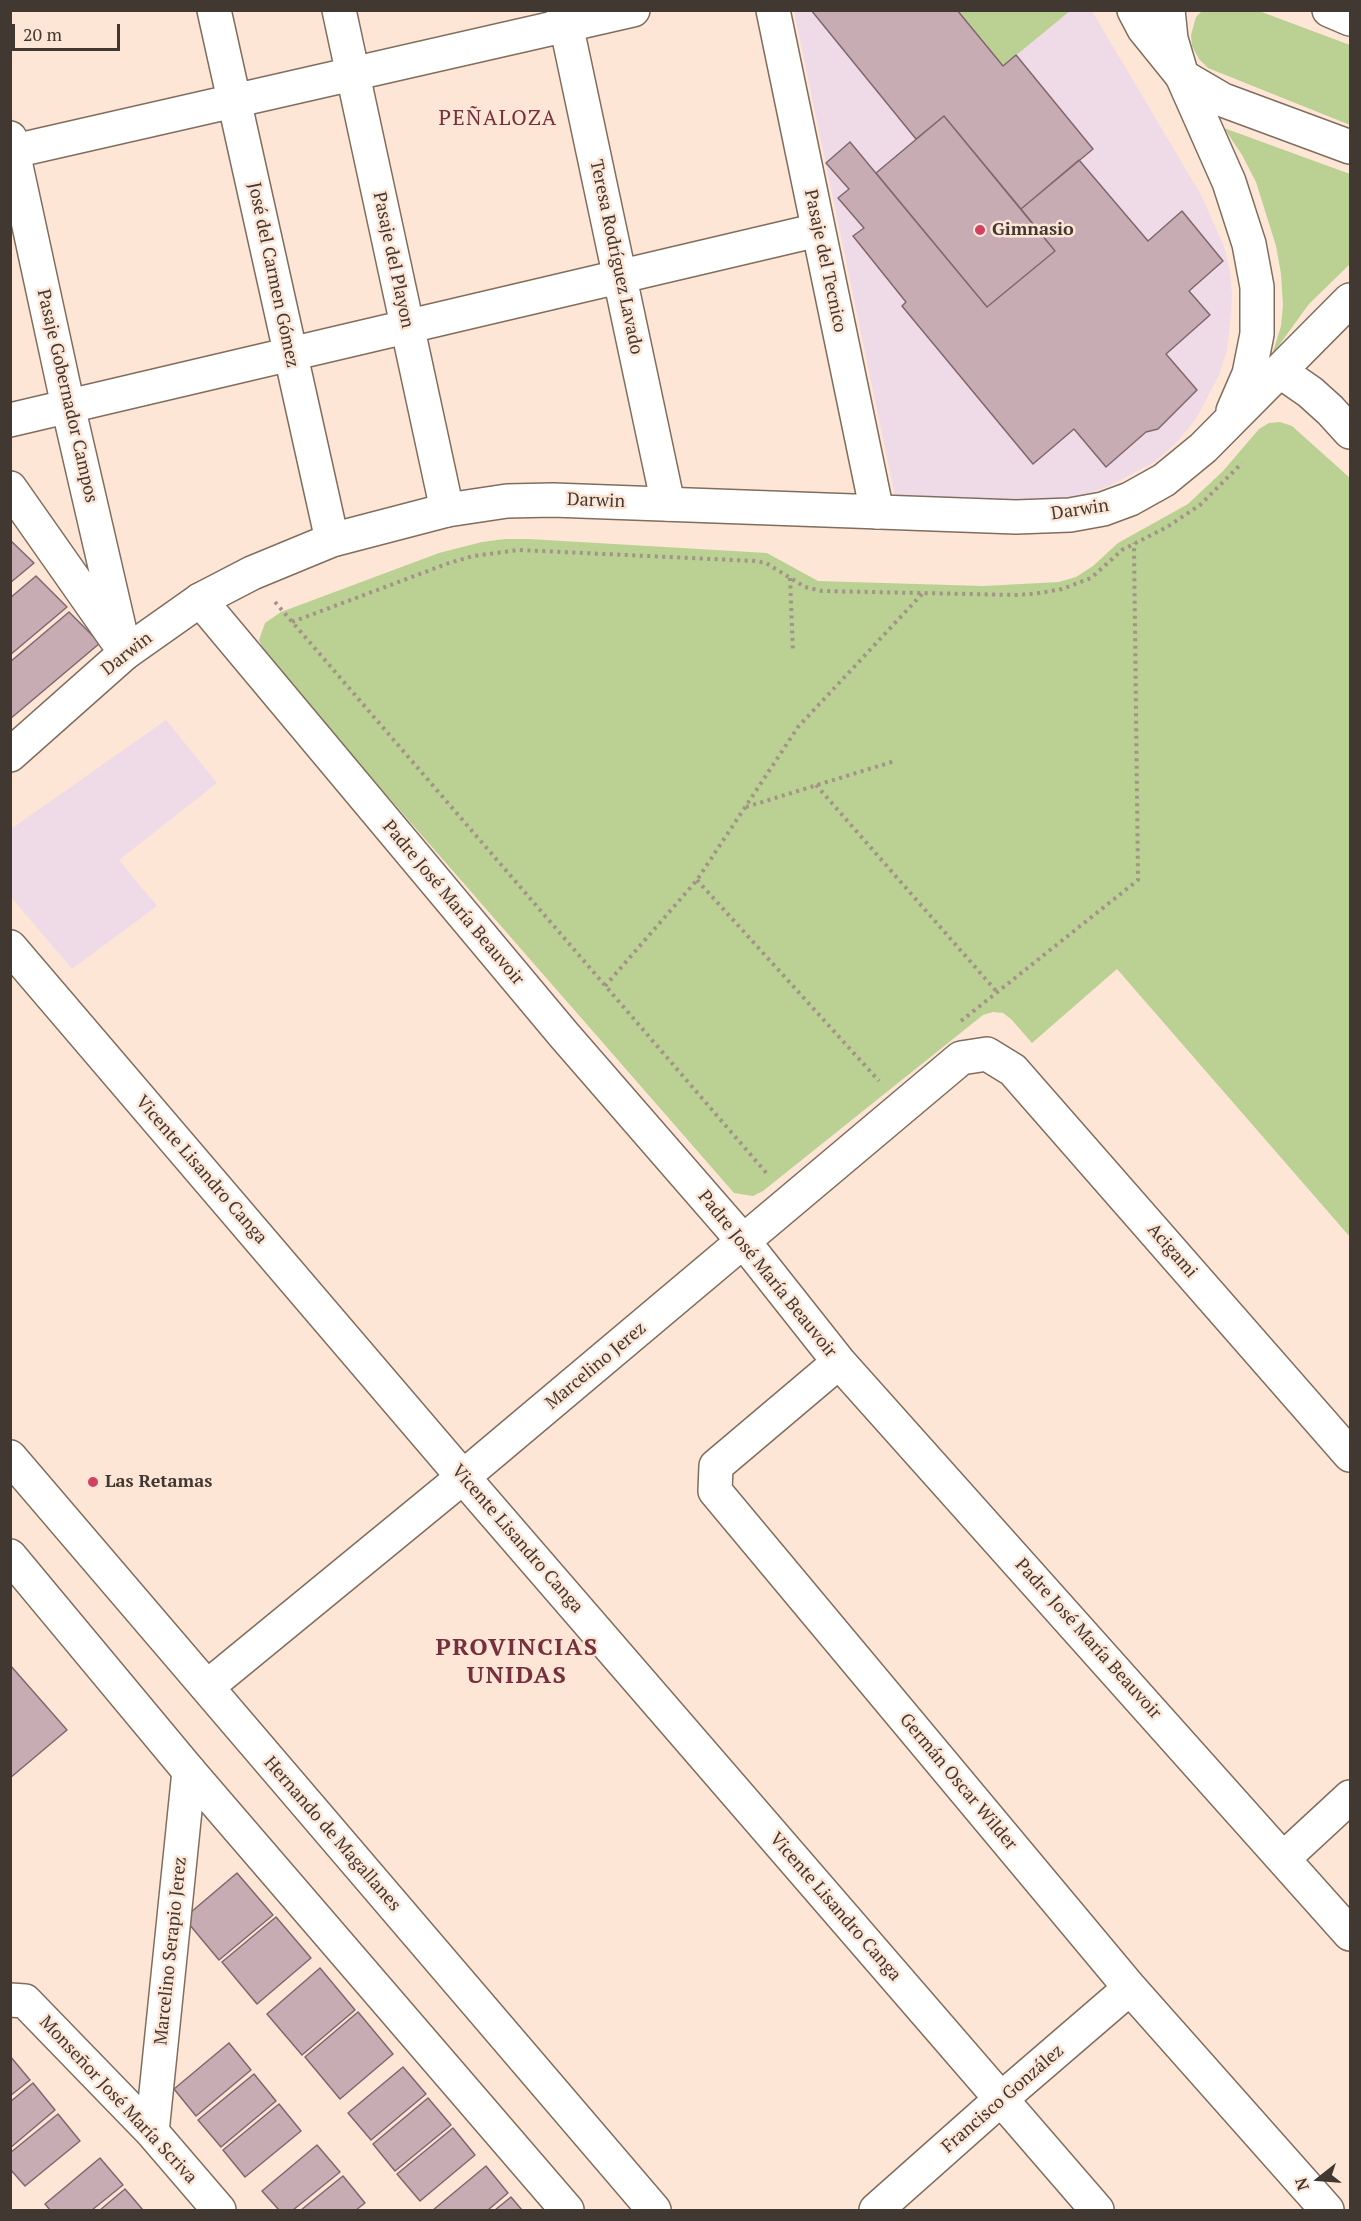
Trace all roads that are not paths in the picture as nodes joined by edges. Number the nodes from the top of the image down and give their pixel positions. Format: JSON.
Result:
{"nodes":[{"id":1,"x":214,"y":10,"type":"edge"},
{"id":2,"x":339,"y":10,"type":"edge"},
{"id":3,"x":633,"y":10,"type":"edge"},
{"id":4,"x":773,"y":10,"type":"edge"},
{"id":5,"x":1134,"y":10,"type":"edge"},
{"id":6,"x":1168,"y":10,"type":"edge"},
{"id":7,"x":565,"y":18,"type":"edge"},
{"id":8,"x":353,"y":74,"type":"junction"},
{"id":9,"x":1182,"y":76,"type":"junction"},
{"id":10,"x":234,"y":101,"type":"junction"},
{"id":11,"x":12,"y":147,"type":"edge"},
{"id":12,"x":1350,"y":147,"type":"edge"},
{"id":13,"x":818,"y":230,"type":"junction"},
{"id":14,"x":620,"y":277,"type":"junction"},
{"id":15,"x":1350,"y":300,"type":"edge"},
{"id":16,"x":408,"y":327,"type":"junction"},
{"id":17,"x":290,"y":354,"type":"junction"},
{"id":18,"x":1281,"y":372,"type":"junction"},
{"id":19,"x":68,"y":406,"type":"junction"},
{"id":20,"x":10,"y":420,"type":"edge"},
{"id":21,"x":1226,"y":426,"type":"junction"},
{"id":22,"x":1350,"y":432,"type":"edge"},
{"id":23,"x":10,"y":488,"type":"edge"},
{"id":24,"x":668,"y":504,"type":"junction"},
{"id":25,"x":447,"y":510,"type":"junction"},
{"id":26,"x":877,"y":512,"type":"junction"},
{"id":27,"x":332,"y":540,"type":"junction"},
{"id":28,"x":200,"y":600,"type":"junction"},
{"id":29,"x":125,"y":653,"type":"junction"},
{"id":30,"x":10,"y":755,"type":"edge"},
{"id":31,"x":10,"y":947,"type":"edge"},
{"id":32,"x":987,"y":1054,"type":"joint"},
{"id":33,"x":744,"y":1242,"type":"junction"},
{"id":34,"x":839,"y":1362,"type":"junction"},
{"id":35,"x":1350,"y":1455,"type":"edge"},
{"id":36,"x":10,"y":1457,"type":"edge"},
{"id":37,"x":463,"y":1477,"type":"junction"},
{"id":38,"x":10,"y":1556,"type":"edge"},
{"id":39,"x":207,"y":1687,"type":"junction"},
{"id":40,"x":189,"y":1771,"type":"junction"},
{"id":41,"x":1350,"y":1797,"type":"edge"},
{"id":42,"x":1284,"y":1858,"type":"junction"},
{"id":43,"x":1350,"y":1934,"type":"edge"},
{"id":44,"x":1130,"y":1988,"type":"junction"},
{"id":45,"x":10,"y":2001,"type":"edge"},
{"id":46,"x":1001,"y":2099,"type":"junction"},
{"id":47,"x":152,"y":2132,"type":"junction"},
{"id":48,"x":219,"y":2211,"type":"edge"},
{"id":49,"x":567,"y":2211,"type":"edge"},
{"id":50,"x":654,"y":2211,"type":"edge"},
{"id":51,"x":876,"y":2211,"type":"edge"},
{"id":52,"x":1096,"y":2211,"type":"edge"},
{"id":53,"x":1327,"y":2211,"type":"edge"}],
"edges":[{"from":1,"to":10,"type":"street","name":"José del Carmen Gómez"},
{"from":2,"to":8,"type":"street","name":"Pasaje del Playon"},
{"from":3,"to":7,"type":"street"},
{"from":4,"to":13,"type":"street","name":"Pasaje del Tecnico"},
{"from":5,"to":9,"type":"street"},
{"from":6,"to":9,"type":"street"},
{"from":7,"to":8,"type":"street"},
{"from":7,"to":14,"type":"street","name":"Teresa Rodríguez Lavado"},
{"from":8,"to":10,"type":"street"},
{"from":8,"to":16,"type":"street","name":"Pasaje del Playon"},
{"from":9,"to":12,"type":"street"},
{"from":9,"to":21,"type":"street","name":"Darwin"},
{"from":10,"to":11,"type":"street"},
{"from":10,"to":17,"type":"street","name":"José del Carmen Gómez"},
{"from":11,"to":19,"type":"street","name":"Pasaje Gobernador Campos"},
{"from":13,"to":14,"type":"street"},
{"from":13,"to":26,"type":"street","name":"Pasaje del Tecnico"},
{"from":14,"to":16,"type":"street"},
{"from":14,"to":24,"type":"street","name":"Teresa Rodríguez Lavado"},
{"from":15,"to":18,"type":"street","name":"Darwin"},
{"from":16,"to":17,"type":"street"},
{"from":16,"to":25,"type":"street","name":"Pasaje del Playon"},
{"from":17,"to":19,"type":"street"},
{"from":17,"to":27,"type":"street","name":"José del Carmen Gómez"},
{"from":18,"to":21,"type":"street","name":"Darwin"},
{"from":18,"to":22,"type":"street"},
{"from":19,"to":20,"type":"street"},
{"from":19,"to":29,"type":"street","name":"Pasaje Gobernador Campos"},
{"from":21,"to":26,"type":"street","name":"Darwin"},
{"from":23,"to":29,"type":"street"},
{"from":24,"to":25,"type":"street","name":"Darwin"},
{"from":24,"to":26,"type":"street","name":"Darwin"},
{"from":25,"to":27,"type":"street","name":"Darwin"},
{"from":27,"to":28,"type":"street","name":"Darwin"},
{"from":28,"to":29,"type":"street","name":"Darwin"},
{"from":28,"to":33,"type":"street","name":"Padre José María Beauvoir"},
{"from":29,"to":30,"type":"street","name":"Darwin"},
{"from":31,"to":37,"type":"street","name":"Vicente Lisandro Canga"},
{"from":32,"to":33,"type":"street","name":"Marcelino Jerez"},
{"from":32,"to":35,"type":"street","name":"Acigami"},
{"from":33,"to":34,"type":"street","name":"Padre José María Beauvoir"},
{"from":33,"to":37,"type":"street","name":"Marcelino Jerez"},
{"from":34,"to":42,"type":"street","name":"Padre José María Beauvoir"},
{"from":34,"to":44,"type":"street","name":"Germán Oscar Wilder"},
{"from":36,"to":39,"type":"street","name":"Hernando de Magallanes"},
{"from":37,"to":39,"type":"street","name":"Marcelino Jerez"},
{"from":37,"to":46,"type":"street","name":"Vicente Lisandro Canga"},
{"from":38,"to":40,"type":"street"},
{"from":39,"to":50,"type":"street","name":"Hernando de Magallanes"},
{"from":40,"to":47,"type":"street","name":"Marcelino Serapio Jerez"},
{"from":40,"to":49,"type":"street"},
{"from":41,"to":42,"type":"street"},
{"from":42,"to":43,"type":"street","name":"Padre José María Beauvoir"},
{"from":44,"to":46,"type":"street","name":"Francisco González"},
{"from":44,"to":53,"type":"street","name":"Germán Oscar Wilder"},
{"from":45,"to":47,"type":"street","name":"Monseñor José María Scriva"},
{"from":46,"to":51,"type":"street","name":"Francisco González"},
{"from":46,"to":52,"type":"street","name":"Vicente Lisandro Canga"},
{"from":47,"to":48,"type":"street","name":"Monseñor José María Scriva"}]}
